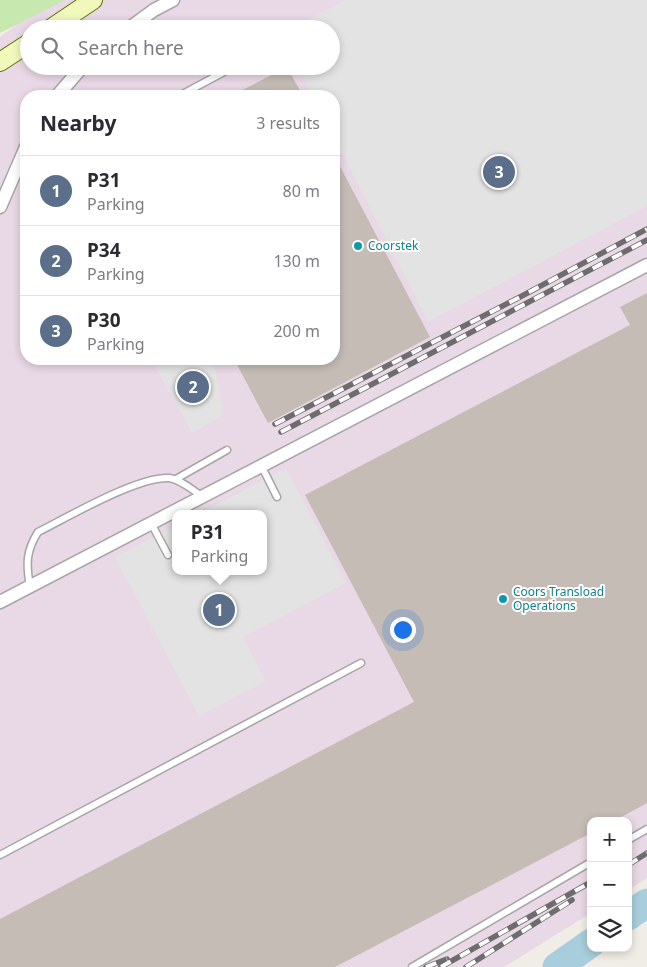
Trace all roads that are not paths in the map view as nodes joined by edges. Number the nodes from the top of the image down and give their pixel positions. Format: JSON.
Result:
{"nodes":[{"id":1,"x":92,"y":0,"type":"edge"},
{"id":2,"x":173,"y":0,"type":"edge"},
{"id":3,"x":63,"y":20,"type":"edge"},
{"id":4,"x":140,"y":20,"type":"edge"},
{"id":5,"x":20,"y":49,"type":"edge"},
{"id":6,"x":0,"y":62,"type":"edge"},
{"id":7,"x":75,"y":75,"type":"edge"},
{"id":8,"x":218,"y":75,"type":"edge"},
{"id":9,"x":62,"y":90,"type":"edge"},
{"id":10,"x":190,"y":90,"type":"edge"},
{"id":11,"x":20,"y":158,"type":"edge"},
{"id":12,"x":0,"y":207,"type":"edge"},
{"id":13,"x":647,"y":264,"type":"edge"},
{"id":14,"x":227,"y":450,"type":"dead end"},
{"id":15,"x":260,"y":465,"type":"junction"},
{"id":16,"x":176,"y":479,"type":"junction"},
{"id":17,"x":202,"y":496,"type":"junction"},
{"id":18,"x":278,"y":497,"type":"dead end"},
{"id":19,"x":176,"y":510,"type":"edge"},
{"id":20,"x":172,"y":512,"type":"edge"},
{"id":21,"x":151,"y":523,"type":"junction"},
{"id":22,"x":168,"y":555,"type":"dead end"},
{"id":23,"x":30,"y":587,"type":"junction"},
{"id":24,"x":0,"y":602,"type":"edge"},
{"id":25,"x":361,"y":663,"type":"dead end"},
{"id":26,"x":647,"y":829,"type":"edge"},
{"id":27,"x":632,"y":838,"type":"edge"},
{"id":28,"x":0,"y":855,"type":"edge"},
{"id":29,"x":587,"y":864,"type":"edge"},
{"id":30,"x":412,"y":967,"type":"edge"}],
"edges":[{"from":1,"to":3,"type":"street"},
{"from":2,"to":4,"type":"street"},
{"from":5,"to":6,"type":"street"},
{"from":7,"to":9,"type":"street"},
{"from":8,"to":10,"type":"lane"},
{"from":11,"to":12,"type":"street"},
{"from":13,"to":15,"type":"street"},
{"from":14,"to":16,"type":"lane"},
{"from":15,"to":17,"type":"street"},
{"from":15,"to":18,"type":"lane"},
{"from":16,"to":17,"type":"lane"},
{"from":16,"to":23,"type":"lane"},
{"from":17,"to":19,"type":"street"},
{"from":20,"to":21,"type":"street"},
{"from":21,"to":22,"type":"lane"},
{"from":21,"to":23,"type":"street"},
{"from":23,"to":24,"type":"street"},
{"from":25,"to":28,"type":"lane"},
{"from":26,"to":27,"type":"lane"},
{"from":29,"to":30,"type":"lane"}]}
